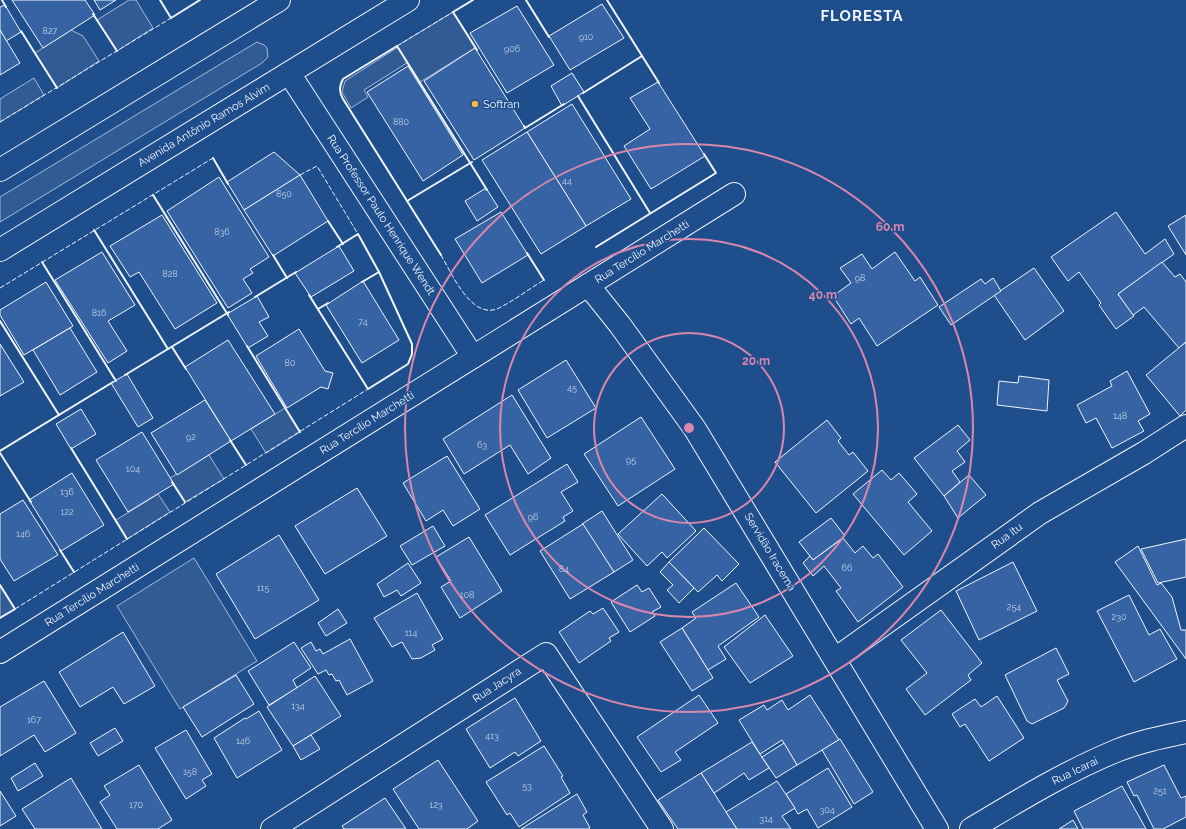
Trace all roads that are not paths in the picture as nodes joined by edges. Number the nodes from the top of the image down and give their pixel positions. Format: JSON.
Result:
{"nodes":[{"id":1,"x":279,"y":0,"type":"edge"},
{"id":2,"x":408,"y":0,"type":"edge"},
{"id":3,"x":289,"y":73,"type":"junction"},
{"id":4,"x":0,"y":170,"type":"edge"},
{"id":5,"x":734,"y":194,"type":"dead end"},
{"id":6,"x":0,"y":250,"type":"edge"},
{"id":7,"x":588,"y":285,"type":"junction"},
{"id":8,"x":473,"y":357,"type":"junction"},
{"id":9,"x":1186,"y":426,"type":"edge"},
{"id":10,"x":0,"y":652,"type":"edge"},
{"id":11,"x":835,"y":659,"type":"junction"},
{"id":12,"x":1186,"y":732,"type":"edge"},
{"id":13,"x":272,"y":829,"type":"edge"},
{"id":14,"x":662,"y":829,"type":"edge"},
{"id":15,"x":937,"y":829,"type":"edge"},
{"id":16,"x":971,"y":829,"type":"edge"}],
"edges":[{"from":1,"to":4,"type":"street"},
{"from":2,"to":3,"type":"street","name":"Avenida Antônio Ramos Alvim"},
{"from":3,"to":6,"type":"street","name":"Avenida Antônio Ramos Alvim"},
{"from":3,"to":8,"type":"street","name":"Rua Professor Paulo Henrique Wendt"},
{"from":5,"to":7,"type":"street","name":"Rua Tercílio Marchetti"},
{"from":7,"to":8,"type":"street","name":"Rua Tercílio Marchetti"},
{"from":7,"to":11,"type":"street","name":"Servidão Iracema"},
{"from":8,"to":10,"type":"street","name":"Rua Tercílio Marchetti"},
{"from":9,"to":11,"type":"street","name":"Rua Itu"},
{"from":11,"to":15,"type":"street","name":"Servidão Iracema"},
{"from":12,"to":16,"type":"street","name":"Rua Icaraí"},
{"from":13,"to":14,"type":"street","name":"Rua Jacyra"}]}
